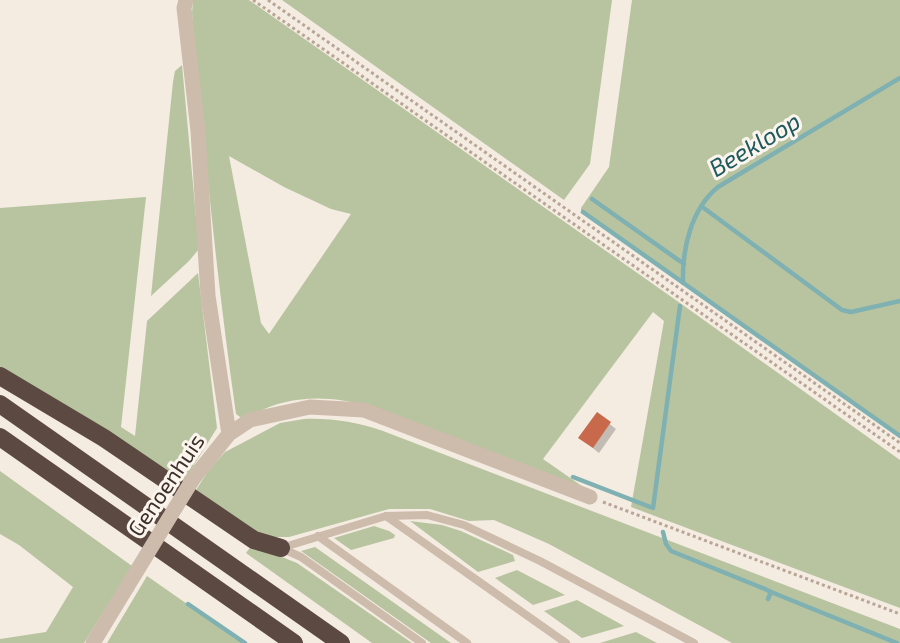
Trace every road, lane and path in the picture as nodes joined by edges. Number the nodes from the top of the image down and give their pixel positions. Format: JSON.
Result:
{"nodes":[{"id":1,"x":186,"y":0,"type":"edge"},
{"id":2,"x":253,"y":0,"type":"edge"},
{"id":3,"x":268,"y":0,"type":"edge"},
{"id":4,"x":0,"y":376,"type":"edge"},
{"id":5,"x":0,"y":404,"type":"edge"},
{"id":6,"x":229,"y":434,"type":"junction"},
{"id":7,"x":0,"y":437,"type":"edge"},
{"id":8,"x":900,"y":443,"type":"edge"},
{"id":9,"x":900,"y":452,"type":"edge"},
{"id":10,"x":590,"y":497,"type":"joint"},
{"id":11,"x":386,"y":516,"type":"junction"},
{"id":12,"x":318,"y":536,"type":"junction"},
{"id":13,"x":281,"y":548,"type":"junction"},
{"id":14,"x":900,"y":614,"type":"edge"},
{"id":15,"x":93,"y":643,"type":"edge"},
{"id":16,"x":294,"y":643,"type":"edge"},
{"id":17,"x":341,"y":643,"type":"edge"},
{"id":18,"x":422,"y":643,"type":"edge"},
{"id":19,"x":467,"y":643,"type":"edge"},
{"id":20,"x":566,"y":643,"type":"edge"},
{"id":21,"x":694,"y":643,"type":"edge"}],
"edges":[{"from":1,"to":6,"type":"street"},
{"from":2,"to":9,"type":"path"},
{"from":3,"to":8,"type":"path"},
{"from":4,"to":13,"type":"highway"},
{"from":5,"to":17,"type":"highway"},
{"from":6,"to":10,"type":"street","name":"Genoenhuis"},
{"from":6,"to":15,"type":"street","name":"Genoenhuis","bridge":true},
{"from":7,"to":16,"type":"highway"},
{"from":10,"to":14,"type":"path"},
{"from":11,"to":12,"type":"lane"},
{"from":11,"to":20,"type":"lane"},
{"from":11,"to":21,"type":"lane"},
{"from":12,"to":13,"type":"lane"},
{"from":12,"to":19,"type":"lane"},
{"from":13,"to":18,"type":"lane"}]}
